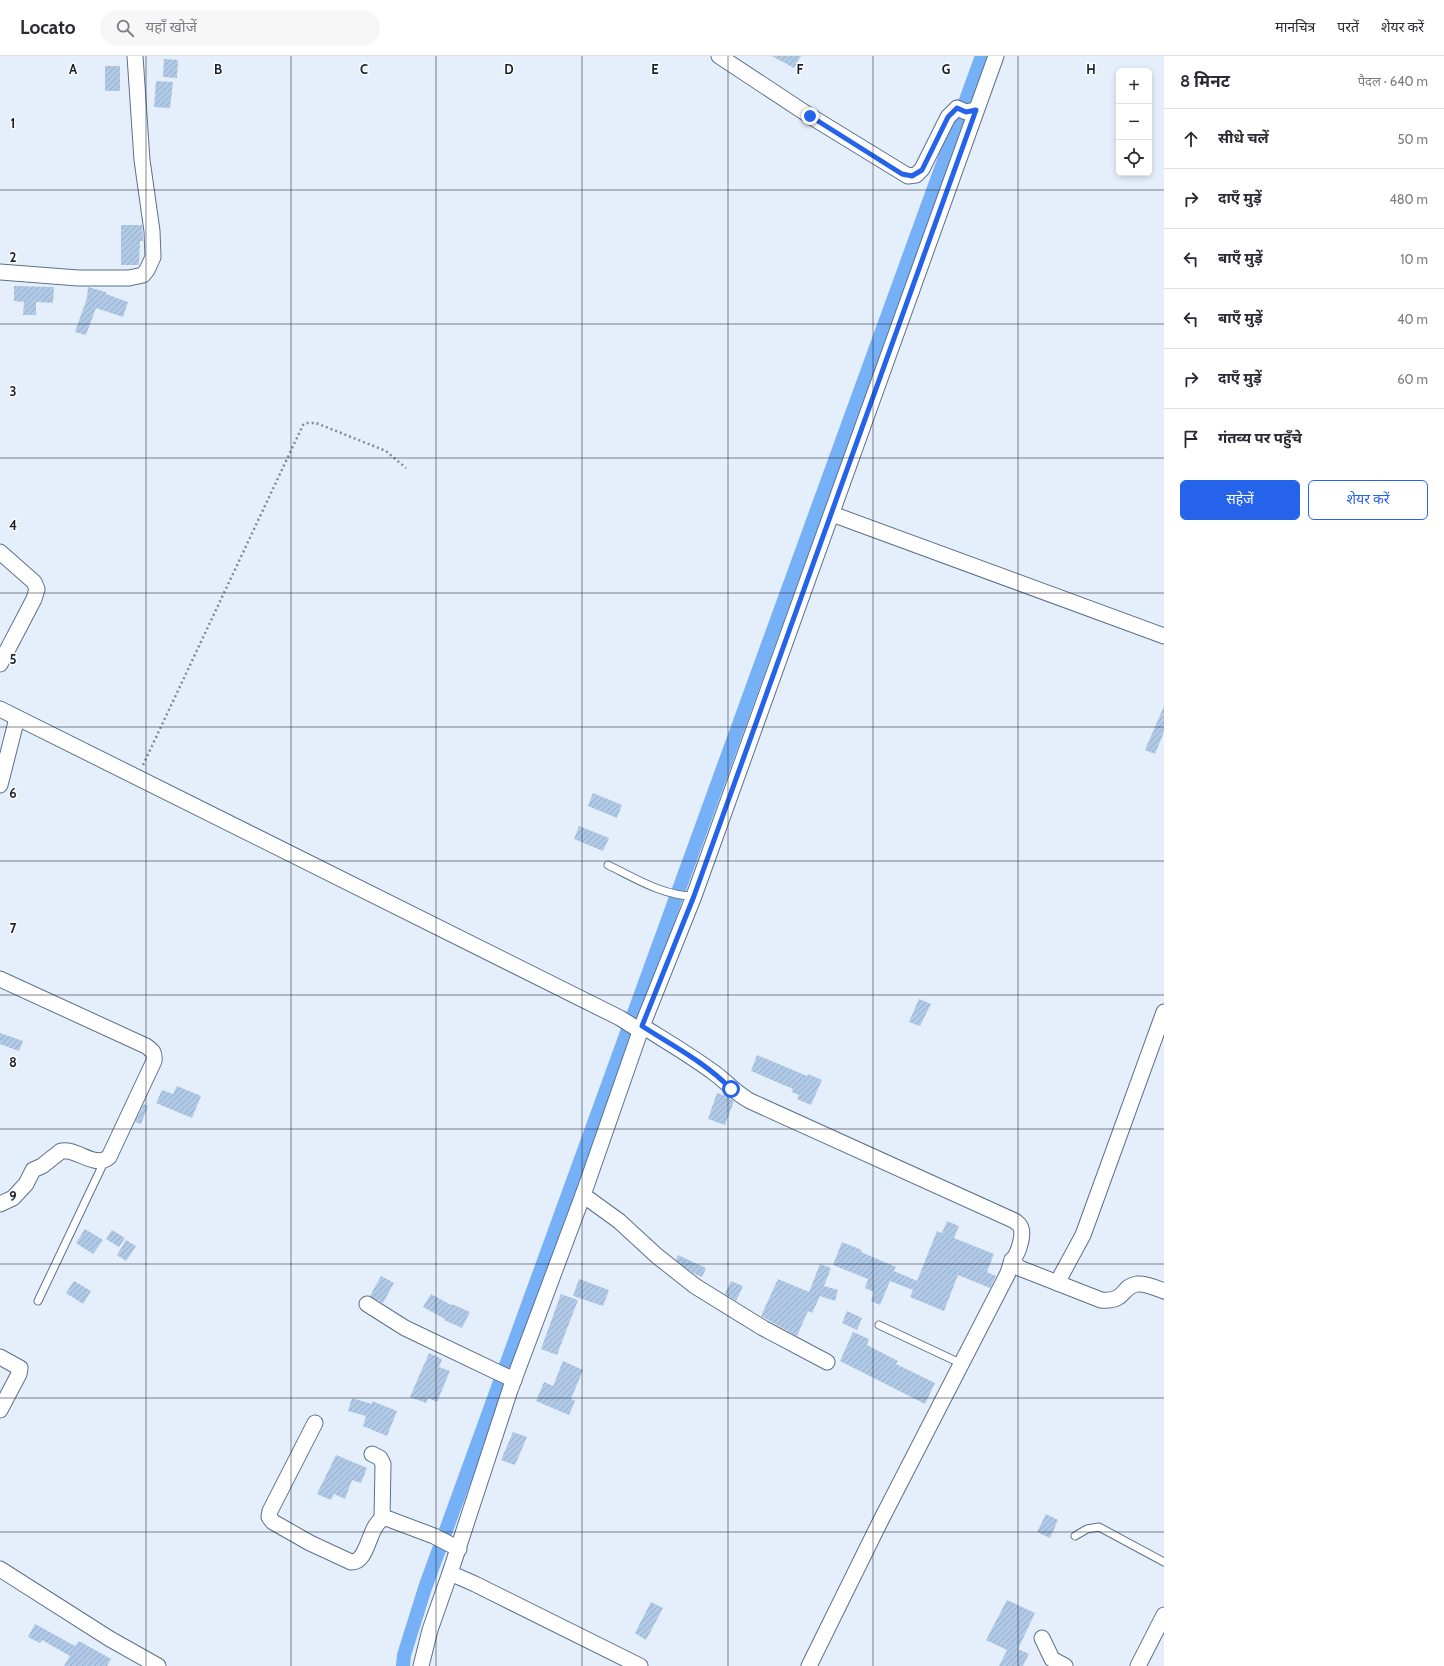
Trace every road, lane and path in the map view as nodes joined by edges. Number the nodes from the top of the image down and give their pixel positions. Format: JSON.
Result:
{"nodes":[{"id":1,"x":135,"y":56,"type":"edge"},
{"id":2,"x":719,"y":56,"type":"edge"},
{"id":3,"x":997,"y":57,"type":"edge"},
{"id":4,"x":966,"y":110,"type":"junction"},
{"id":5,"x":0,"y":272,"type":"edge"},
{"id":6,"x":406,"y":468,"type":"dead end"},
{"id":7,"x":832,"y":514,"type":"junction"},
{"id":8,"x":0,"y":552,"type":"edge"},
{"id":9,"x":1164,"y":636,"type":"edge"},
{"id":10,"x":0,"y":664,"type":"edge"},
{"id":11,"x":0,"y":709,"type":"edge"},
{"id":12,"x":17,"y":718,"type":"junction"},
{"id":13,"x":138,"y":777,"type":"junction"},
{"id":14,"x":0,"y":785,"type":"edge"},
{"id":15,"x":608,"y":865,"type":"dead end"},
{"id":16,"x":690,"y":896,"type":"junction"},
{"id":17,"x":0,"y":978,"type":"edge"},
{"id":18,"x":1164,"y":1012,"type":"edge"},
{"id":19,"x":640,"y":1028,"type":"junction"},
{"id":20,"x":105,"y":1160,"type":"junction"},
{"id":21,"x":583,"y":1195,"type":"junction"},
{"id":22,"x":0,"y":1204,"type":"edge"},
{"id":23,"x":1012,"y":1260,"type":"junction"},
{"id":24,"x":1057,"y":1283,"type":"junction"},
{"id":25,"x":1164,"y":1290,"type":"edge"},
{"id":26,"x":38,"y":1301,"type":"dead end"},
{"id":27,"x":366,"y":1304,"type":"dead end"},
{"id":28,"x":879,"y":1325,"type":"dead end"},
{"id":29,"x":1,"y":1352,"type":"edge"},
{"id":30,"x":827,"y":1362,"type":"dead end"},
{"id":31,"x":962,"y":1364,"type":"junction"},
{"id":32,"x":511,"y":1378,"type":"junction"},
{"id":33,"x":0,"y":1410,"type":"edge"},
{"id":34,"x":315,"y":1423,"type":"dead end"},
{"id":35,"x":372,"y":1454,"type":"dead end"},
{"id":36,"x":382,"y":1518,"type":"junction"},
{"id":37,"x":1075,"y":1536,"type":"dead end"},
{"id":38,"x":456,"y":1548,"type":"junction"},
{"id":39,"x":1164,"y":1562,"type":"edge"},
{"id":40,"x":0,"y":1569,"type":"edge"},
{"id":41,"x":450,"y":1574,"type":"junction"},
{"id":42,"x":1164,"y":1615,"type":"edge"},
{"id":43,"x":1042,"y":1638,"type":"dead end"},
{"id":44,"x":158,"y":1666,"type":"edge"},
{"id":45,"x":420,"y":1666,"type":"edge"},
{"id":46,"x":640,"y":1666,"type":"edge"},
{"id":47,"x":809,"y":1666,"type":"edge"},
{"id":48,"x":1065,"y":1666,"type":"edge"},
{"id":49,"x":1138,"y":1666,"type":"edge"}],
"edges":[{"from":1,"to":5,"type":"street"},
{"from":2,"to":4,"type":"street"},
{"from":3,"to":4,"type":"street"},
{"from":4,"to":7,"type":"street"},
{"from":6,"to":13,"type":"path"},
{"from":7,"to":9,"type":"street"},
{"from":7,"to":16,"type":"street"},
{"from":8,"to":10,"type":"street"},
{"from":11,"to":12,"type":"street"},
{"from":12,"to":13,"type":"street"},
{"from":12,"to":14,"type":"street"},
{"from":13,"to":19,"type":"street"},
{"from":15,"to":16,"type":"lane"},
{"from":16,"to":19,"type":"street"},
{"from":17,"to":20,"type":"street"},
{"from":18,"to":24,"type":"street"},
{"from":19,"to":21,"type":"street"},
{"from":19,"to":23,"type":"street"},
{"from":20,"to":22,"type":"street"},
{"from":20,"to":26,"type":"lane"},
{"from":21,"to":30,"type":"street"},
{"from":21,"to":32,"type":"street"},
{"from":23,"to":24,"type":"street"},
{"from":23,"to":31,"type":"street"},
{"from":24,"to":25,"type":"street"},
{"from":27,"to":32,"type":"street"},
{"from":28,"to":31,"type":"lane"},
{"from":29,"to":33,"type":"street"},
{"from":31,"to":47,"type":"street"},
{"from":32,"to":38,"type":"street"},
{"from":34,"to":36,"type":"street"},
{"from":35,"to":36,"type":"street"},
{"from":36,"to":38,"type":"street"},
{"from":37,"to":39,"type":"lane"},
{"from":38,"to":41,"type":"street"},
{"from":40,"to":44,"type":"street"},
{"from":41,"to":45,"type":"street"},
{"from":41,"to":46,"type":"street"},
{"from":42,"to":49,"type":"street"},
{"from":43,"to":48,"type":"street"}]}
